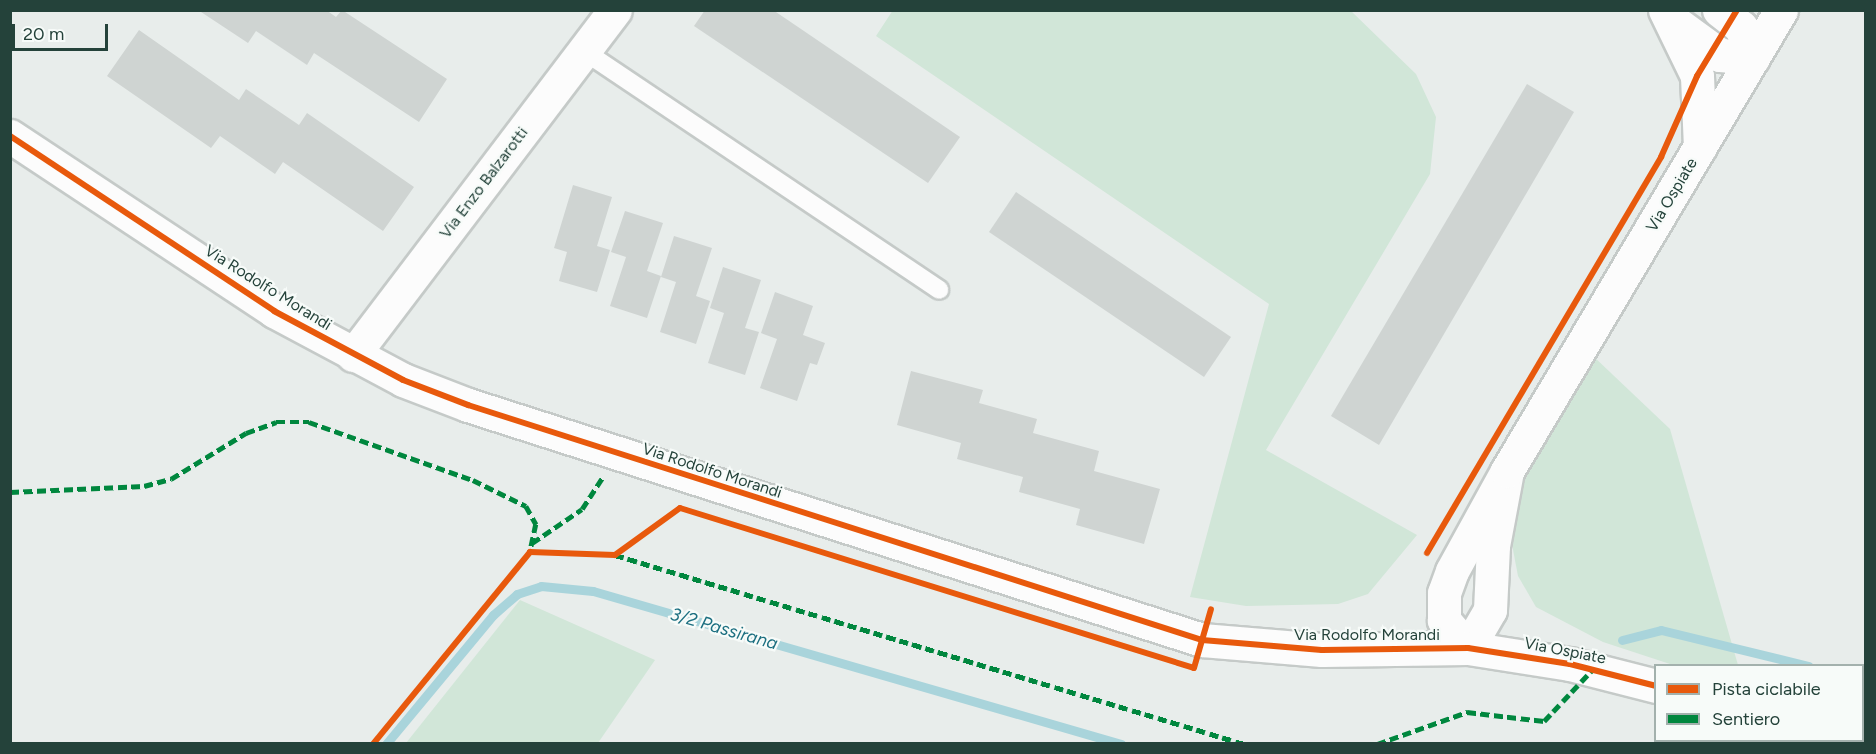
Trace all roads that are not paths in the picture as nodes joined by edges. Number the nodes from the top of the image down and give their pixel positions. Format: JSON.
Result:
{"nodes":[{"id":1,"x":615,"y":10,"type":"edge"},
{"id":2,"x":1719,"y":10,"type":"edge"},
{"id":3,"x":1781,"y":10,"type":"edge"},
{"id":4,"x":1668,"y":14,"type":"edge"},
{"id":5,"x":584,"y":51,"type":"junction"},
{"id":6,"x":1753,"y":58,"type":"junction"},
{"id":7,"x":10,"y":136,"type":"edge"},
{"id":8,"x":1700,"y":148,"type":"junction"},
{"id":9,"x":939,"y":290,"type":"dead end"},
{"id":10,"x":353,"y":355,"type":"junction"},
{"id":11,"x":1507,"y":471,"type":"junction"},
{"id":12,"x":1468,"y":648,"type":"junction"},
{"id":13,"x":1654,"y":685,"type":"edge"}],
"edges":[{"from":1,"to":5,"type":"street","name":"Via Enzo Balzarotti"},
{"from":2,"to":6,"type":"street"},
{"from":3,"to":6,"type":"street","name":"Via Ospiate"},
{"from":4,"to":6,"type":"street"},
{"from":4,"to":8,"type":"street"},
{"from":5,"to":9,"type":"lane"},
{"from":5,"to":10,"type":"street","name":"Via Enzo Balzarotti"},
{"from":6,"to":8,"type":"street","name":"Via Ospiate"},
{"from":7,"to":10,"type":"street","name":"Via Rodolfo Morandi"},
{"from":8,"to":11,"type":"street","name":"Via Ospiate"},
{"from":10,"to":12,"type":"street","name":"Via Rodolfo Morandi"},
{"from":11,"to":12,"type":"street","name":"Via Ospiate"},
{"from":11,"to":12,"type":"street","name":"Via Ospiate"},
{"from":12,"to":13,"type":"street","name":"Via Ospiate"}]}
